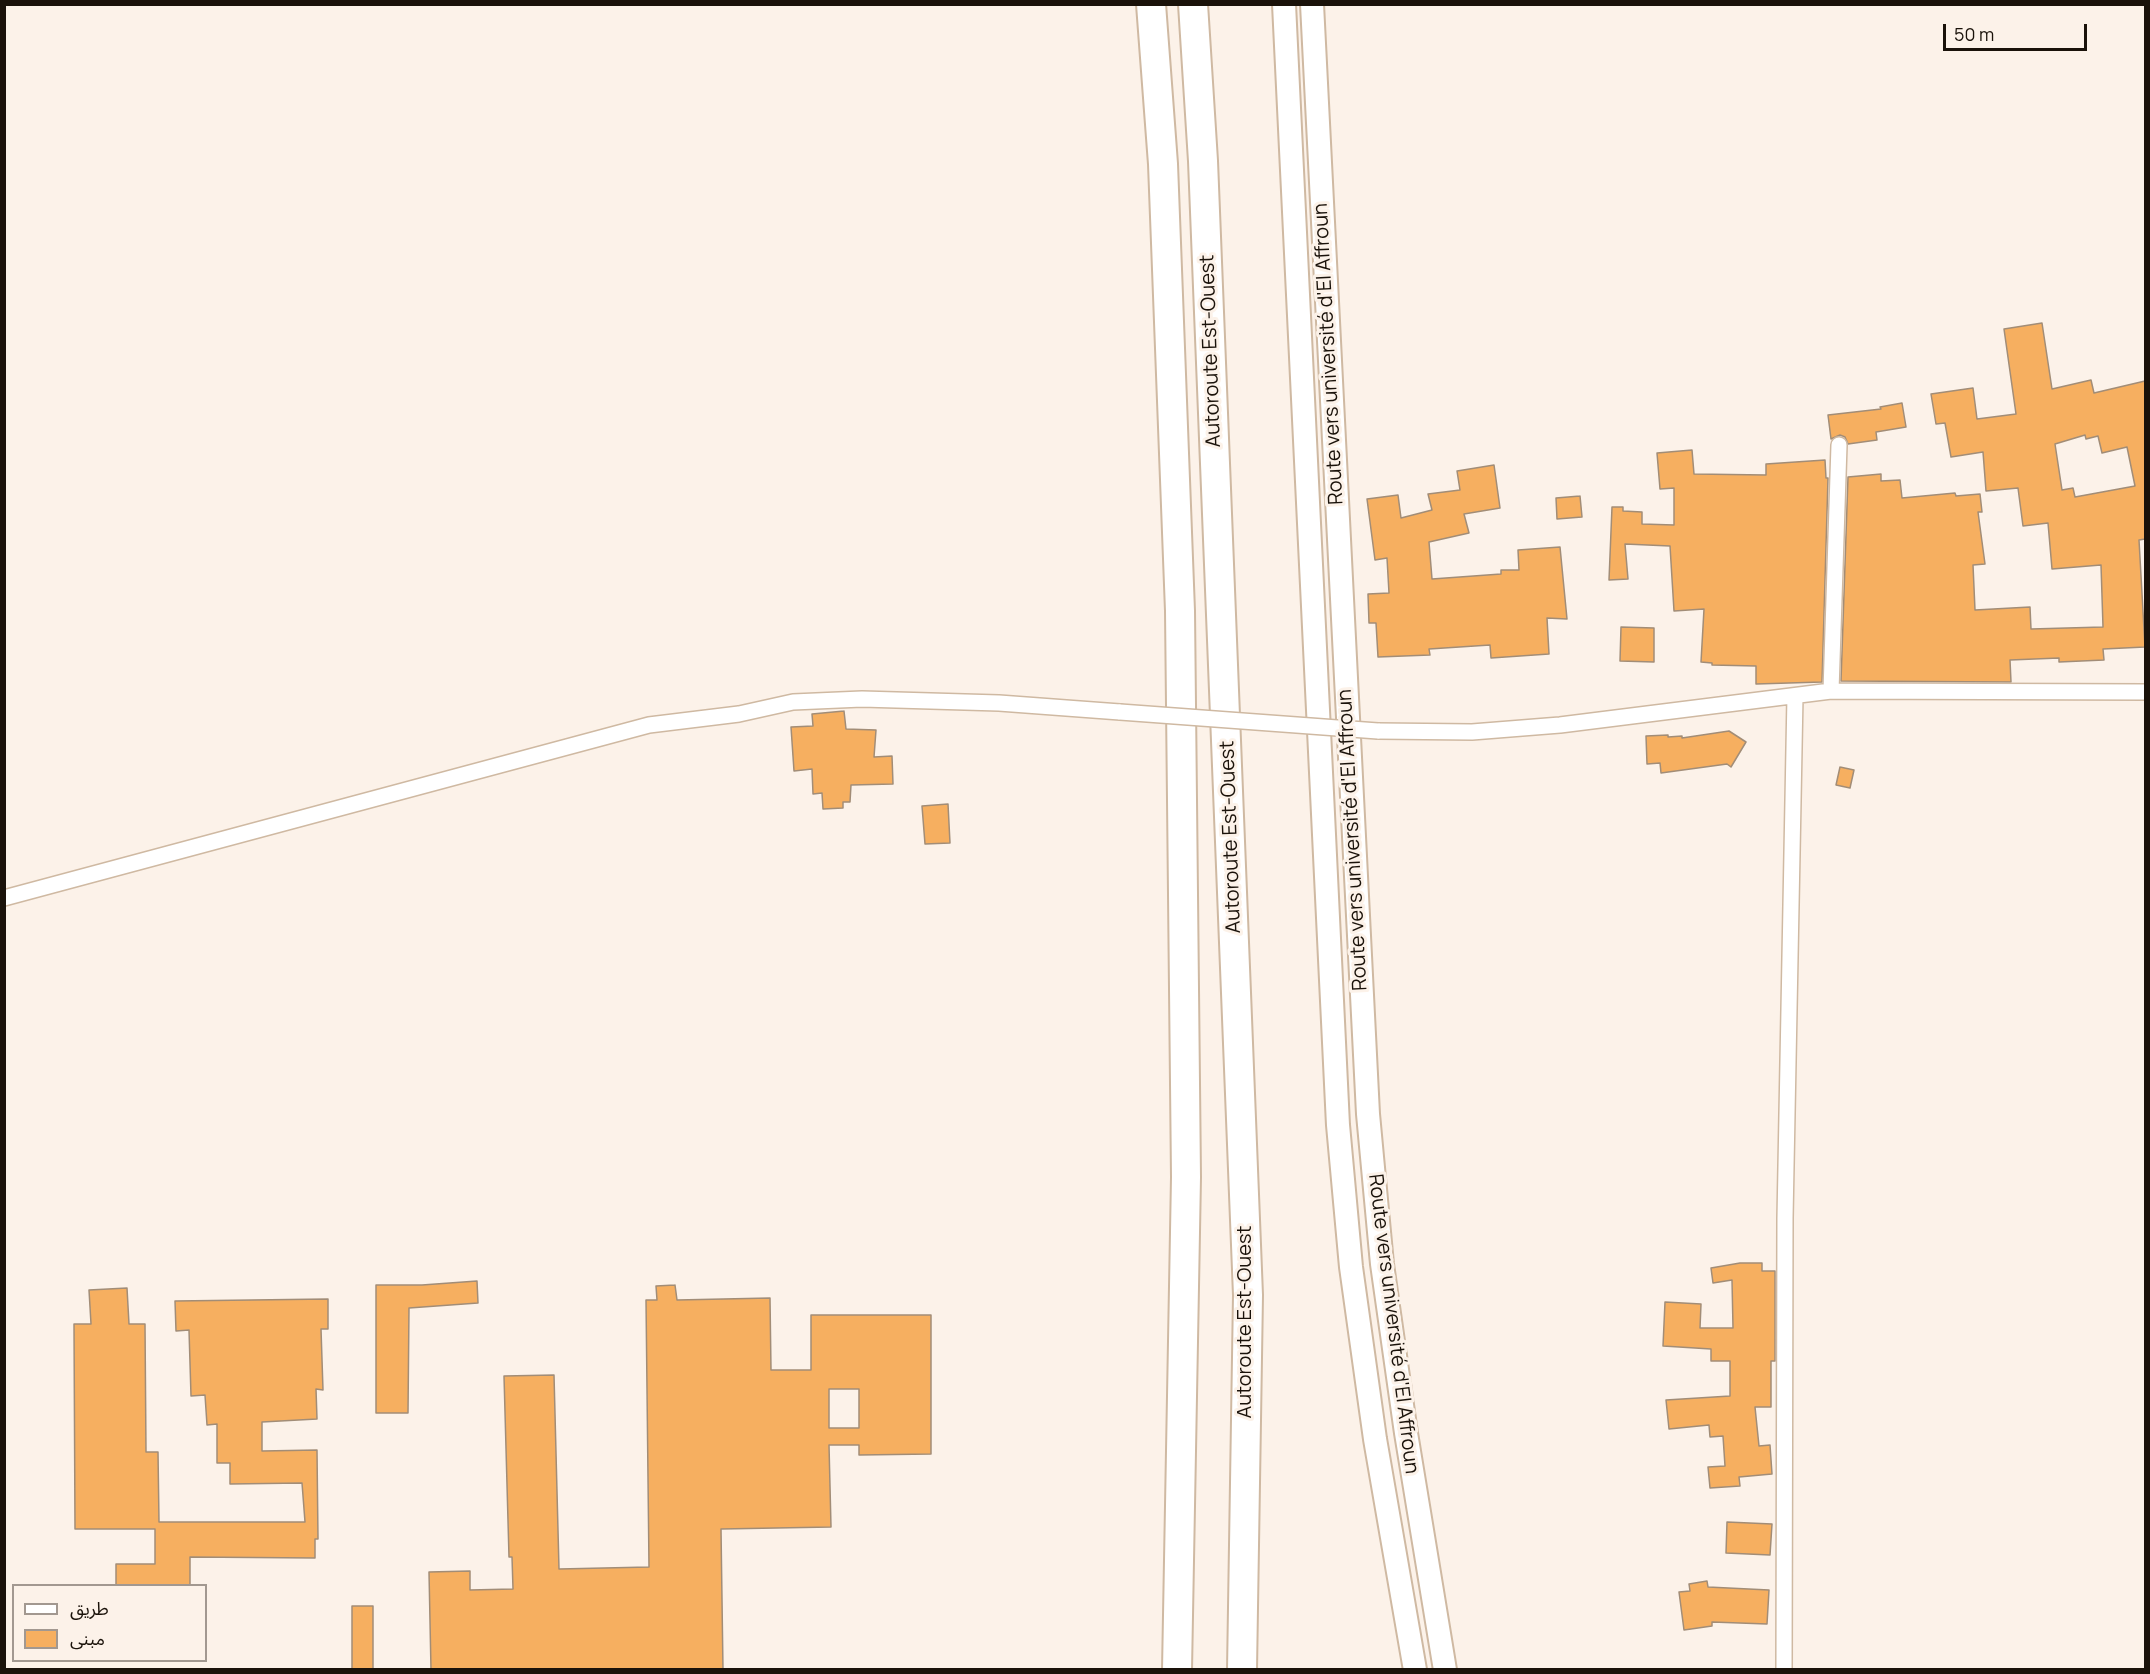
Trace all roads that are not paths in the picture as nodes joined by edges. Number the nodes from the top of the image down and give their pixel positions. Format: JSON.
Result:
{"nodes":[{"id":1,"x":1151,"y":4,"type":"edge"},
{"id":2,"x":1194,"y":4,"type":"edge"},
{"id":3,"x":1284,"y":4,"type":"edge"},
{"id":4,"x":1312,"y":4,"type":"edge"},
{"id":5,"x":1839,"y":445,"type":"dead end"},
{"id":6,"x":1831,"y":691,"type":"junction"},
{"id":7,"x":2145,"y":692,"type":"edge"},
{"id":8,"x":1795,"y":696,"type":"junction"},
{"id":9,"x":4,"y":898,"type":"edge"},
{"id":10,"x":1178,"y":1670,"type":"edge"},
{"id":11,"x":1242,"y":1670,"type":"edge"},
{"id":12,"x":1415,"y":1670,"type":"edge"},
{"id":13,"x":1445,"y":1670,"type":"edge"},
{"id":14,"x":1784,"y":1670,"type":"edge"}],
"edges":[{"from":1,"to":10,"type":"highway","name":"Autoroute Est-Ouest"},
{"from":2,"to":11,"type":"highway","name":"Autoroute Est-Ouest"},
{"from":3,"to":12,"type":"main road","name":"Route vers université d'El Affroun"},
{"from":4,"to":13,"type":"main road","name":"Route vers université d'El Affroun"},
{"from":5,"to":6,"type":"street"},
{"from":6,"to":7,"type":"street"},
{"from":6,"to":8,"type":"street"},
{"from":8,"to":9,"type":"street","bridge":true},
{"from":8,"to":14,"type":"street"}]}
